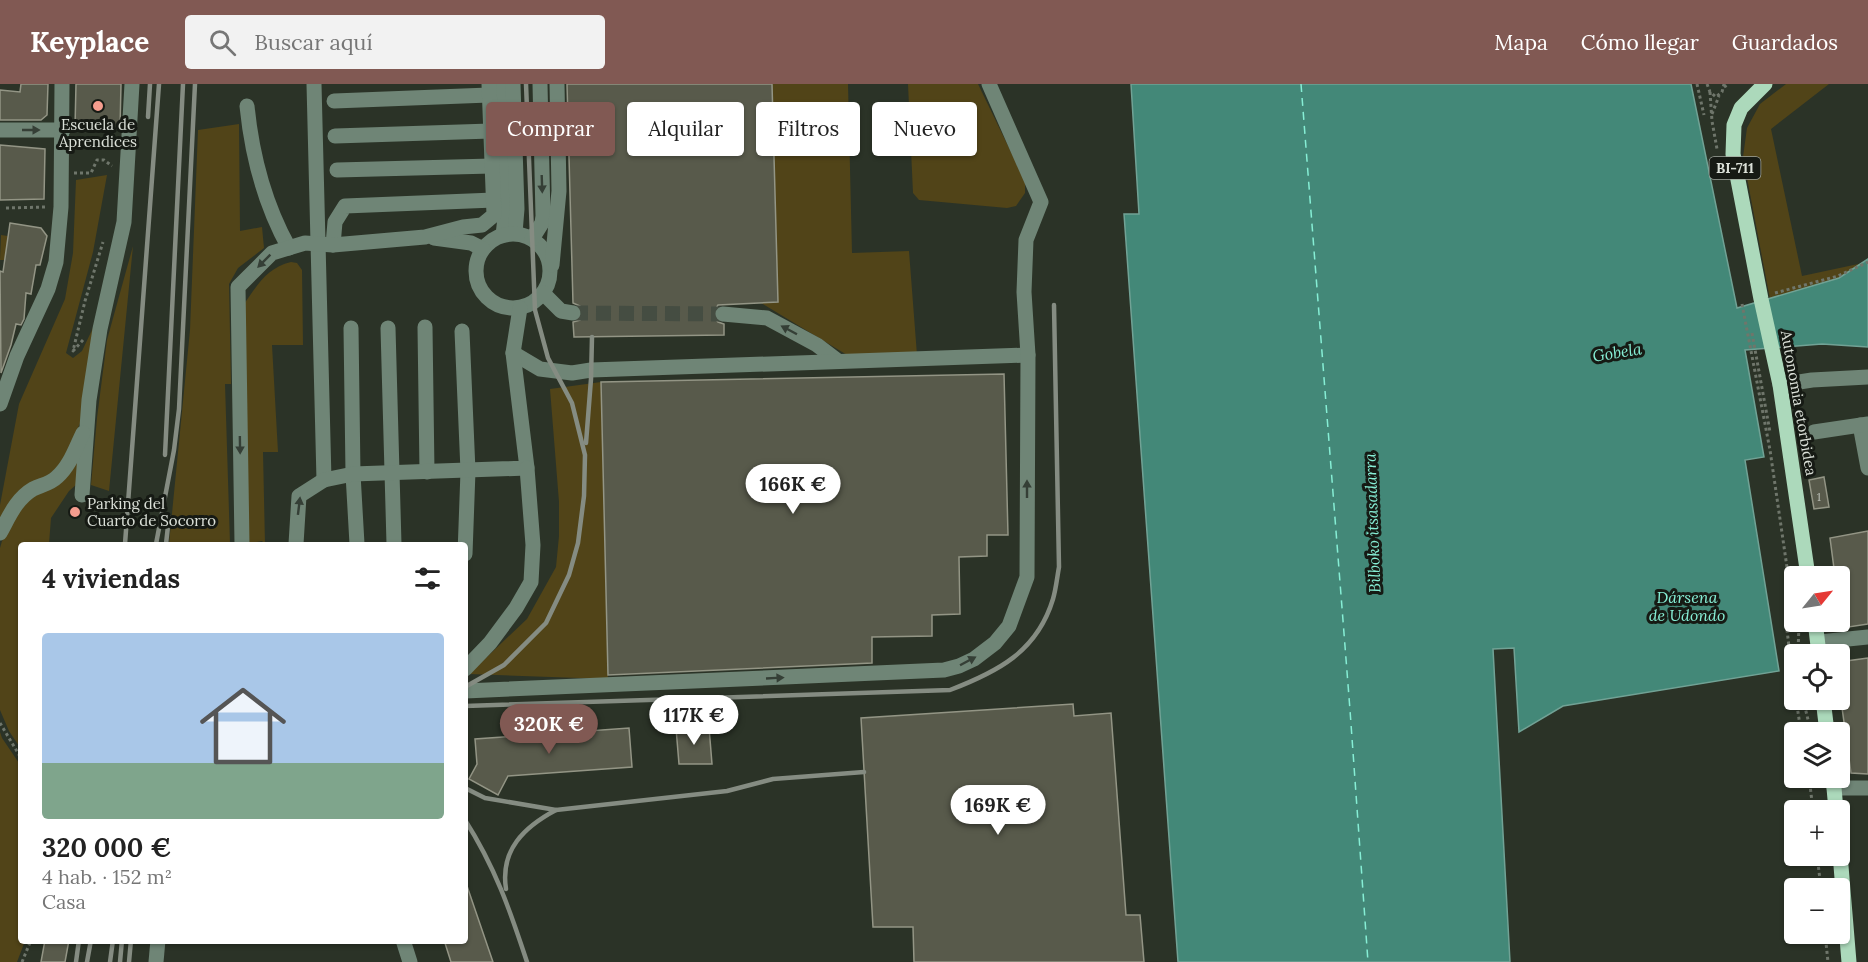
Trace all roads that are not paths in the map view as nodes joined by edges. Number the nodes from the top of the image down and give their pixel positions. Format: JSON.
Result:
{"nodes":[{"id":1,"x":62,"y":84,"type":"edge"},
{"id":2,"x":132,"y":84,"type":"edge"},
{"id":3,"x":314,"y":84,"type":"edge"},
{"id":4,"x":501,"y":84,"type":"edge"},
{"id":5,"x":513,"y":84,"type":"edge"},
{"id":6,"x":540,"y":84,"type":"edge"},
{"id":7,"x":557,"y":84,"type":"edge"},
{"id":8,"x":989,"y":84,"type":"edge"},
{"id":9,"x":1765,"y":84,"type":"edge"},
{"id":10,"x":489,"y":90,"type":"edge"},
{"id":11,"x":334,"y":100,"type":"dead end"},
{"id":12,"x":247,"y":106,"type":"dead end"},
{"id":13,"x":0,"y":130,"type":"edge"},
{"id":14,"x":486,"y":131,"type":"edge"},
{"id":15,"x":63,"y":136,"type":"junction"},
{"id":16,"x":335,"y":136,"type":"dead end"},
{"id":17,"x":492,"y":156,"type":"edge"},
{"id":18,"x":492,"y":166,"type":"junction"},
{"id":19,"x":337,"y":170,"type":"dead end"},
{"id":20,"x":494,"y":200,"type":"junction"},
{"id":21,"x":509,"y":234,"type":"junction"},
{"id":22,"x":425,"y":237,"type":"junction"},
{"id":23,"x":532,"y":239,"type":"junction"},
{"id":24,"x":325,"y":244,"type":"junction"},
{"id":25,"x":289,"y":248,"type":"junction"},
{"id":26,"x":483,"y":249,"type":"junction"},
{"id":27,"x":551,"y":268,"type":"junction"},
{"id":28,"x":543,"y":293,"type":"junction"},
{"id":29,"x":520,"y":308,"type":"junction"},
{"id":30,"x":573,"y":313,"type":"tunnel mouth"},
{"id":31,"x":723,"y":314,"type":"tunnel mouth"},
{"id":32,"x":351,"y":327,"type":"dead end"},
{"id":33,"x":424,"y":327,"type":"dead end"},
{"id":34,"x":388,"y":328,"type":"dead end"},
{"id":35,"x":462,"y":331,"type":"dead end"},
{"id":36,"x":513,"y":353,"type":"junction"},
{"id":37,"x":1028,"y":355,"type":"junction"},
{"id":38,"x":838,"y":362,"type":"junction"},
{"id":39,"x":1868,"y":377,"type":"edge"},
{"id":40,"x":1780,"y":385,"type":"junction"},
{"id":41,"x":0,"y":404,"type":"edge"},
{"id":42,"x":87,"y":423,"type":"junction"},
{"id":43,"x":1864,"y":424,"type":"edge"},
{"id":44,"x":1814,"y":432,"type":"dead end"},
{"id":45,"x":527,"y":468,"type":"junction"},
{"id":46,"x":1868,"y":468,"type":"edge"},
{"id":47,"x":468,"y":471,"type":"junction"},
{"id":48,"x":427,"y":472,"type":"junction"},
{"id":49,"x":393,"y":473,"type":"junction"},
{"id":50,"x":353,"y":474,"type":"junction"},
{"id":51,"x":324,"y":480,"type":"junction"},
{"id":52,"x":81,"y":495,"type":"dead end"},
{"id":53,"x":0,"y":533,"type":"edge"},
{"id":54,"x":242,"y":542,"type":"edge"},
{"id":55,"x":296,"y":542,"type":"edge"},
{"id":56,"x":357,"y":542,"type":"edge"},
{"id":57,"x":394,"y":542,"type":"edge"},
{"id":58,"x":465,"y":542,"type":"edge"},
{"id":59,"x":1806,"y":566,"type":"edge"},
{"id":60,"x":1868,"y":637,"type":"edge"},
{"id":61,"x":1837,"y":644,"type":"edge"},
{"id":62,"x":468,"y":666,"type":"edge"},
{"id":63,"x":468,"y":692,"type":"edge"},
{"id":64,"x":1850,"y":785,"type":"edge"},
{"id":65,"x":1868,"y":788,"type":"edge"},
{"id":66,"x":1841,"y":866,"type":"edge"},
{"id":67,"x":158,"y":944,"type":"edge"},
{"id":68,"x":404,"y":944,"type":"edge"},
{"id":69,"x":156,"y":962,"type":"edge"},
{"id":70,"x":410,"y":962,"type":"edge"},
{"id":71,"x":1850,"y":962,"type":"edge"}],
"edges":[{"from":1,"to":15,"type":"street"},
{"from":2,"to":42,"type":"street"},
{"from":3,"to":24,"type":"street"},
{"from":4,"to":21,"type":"street"},
{"from":5,"to":21,"type":"street"},
{"from":6,"to":23,"type":"street","one_way":true},
{"from":7,"to":27,"type":"street"},
{"from":8,"to":37,"type":"street"},
{"from":9,"to":40,"type":"main road","name":"Autonomia etorbidea","number":"BI-711"},
{"from":10,"to":11,"type":"street"},
{"from":12,"to":25,"type":"street"},
{"from":13,"to":15,"type":"street","one_way":true},
{"from":14,"to":16,"type":"street"},
{"from":15,"to":41,"type":"street"},
{"from":17,"to":18,"type":"street"},
{"from":18,"to":19,"type":"street"},
{"from":18,"to":20,"type":"street"},
{"from":20,"to":22,"type":"street"},
{"from":20,"to":24,"type":"street"},
{"from":21,"to":23,"type":"street"},
{"from":21,"to":26,"type":"street"},
{"from":22,"to":24,"type":"street"},
{"from":22,"to":26,"type":"street"},
{"from":23,"to":27,"type":"street"},
{"from":24,"to":25,"type":"street"},
{"from":24,"to":51,"type":"street"},
{"from":25,"to":54,"type":"street","one_way":true},
{"from":26,"to":29,"type":"street"},
{"from":27,"to":28,"type":"street"},
{"from":28,"to":29,"type":"street"},
{"from":28,"to":30,"type":"street"},
{"from":29,"to":36,"type":"street"},
{"from":38,"to":31,"type":"street","one_way":true},
{"from":32,"to":50,"type":"street"},
{"from":33,"to":48,"type":"street"},
{"from":34,"to":49,"type":"street"},
{"from":35,"to":47,"type":"street"},
{"from":36,"to":38,"type":"street"},
{"from":36,"to":45,"type":"street"},
{"from":37,"to":38,"type":"street"},
{"from":63,"to":37,"type":"street","one_way":true},
{"from":39,"to":40,"type":"street"},
{"from":40,"to":59,"type":"main road","name":"Autonomia etorbidea","number":"BI-711"},
{"from":42,"to":52,"type":"street"},
{"from":42,"to":53,"type":"street"},
{"from":43,"to":44,"type":"street"},
{"from":43,"to":46,"type":"street"},
{"from":45,"to":47,"type":"street"},
{"from":45,"to":62,"type":"street"},
{"from":47,"to":48,"type":"street"},
{"from":47,"to":58,"type":"street"},
{"from":48,"to":49,"type":"street"},
{"from":49,"to":50,"type":"street"},
{"from":49,"to":57,"type":"street"},
{"from":50,"to":51,"type":"street"},
{"from":50,"to":56,"type":"street"},
{"from":55,"to":51,"type":"street","one_way":true},
{"from":60,"to":61,"type":"street"},
{"from":64,"to":65,"type":"street"},
{"from":66,"to":71,"type":"main road"},
{"from":67,"to":69,"type":"street"},
{"from":68,"to":70,"type":"street"}]}
